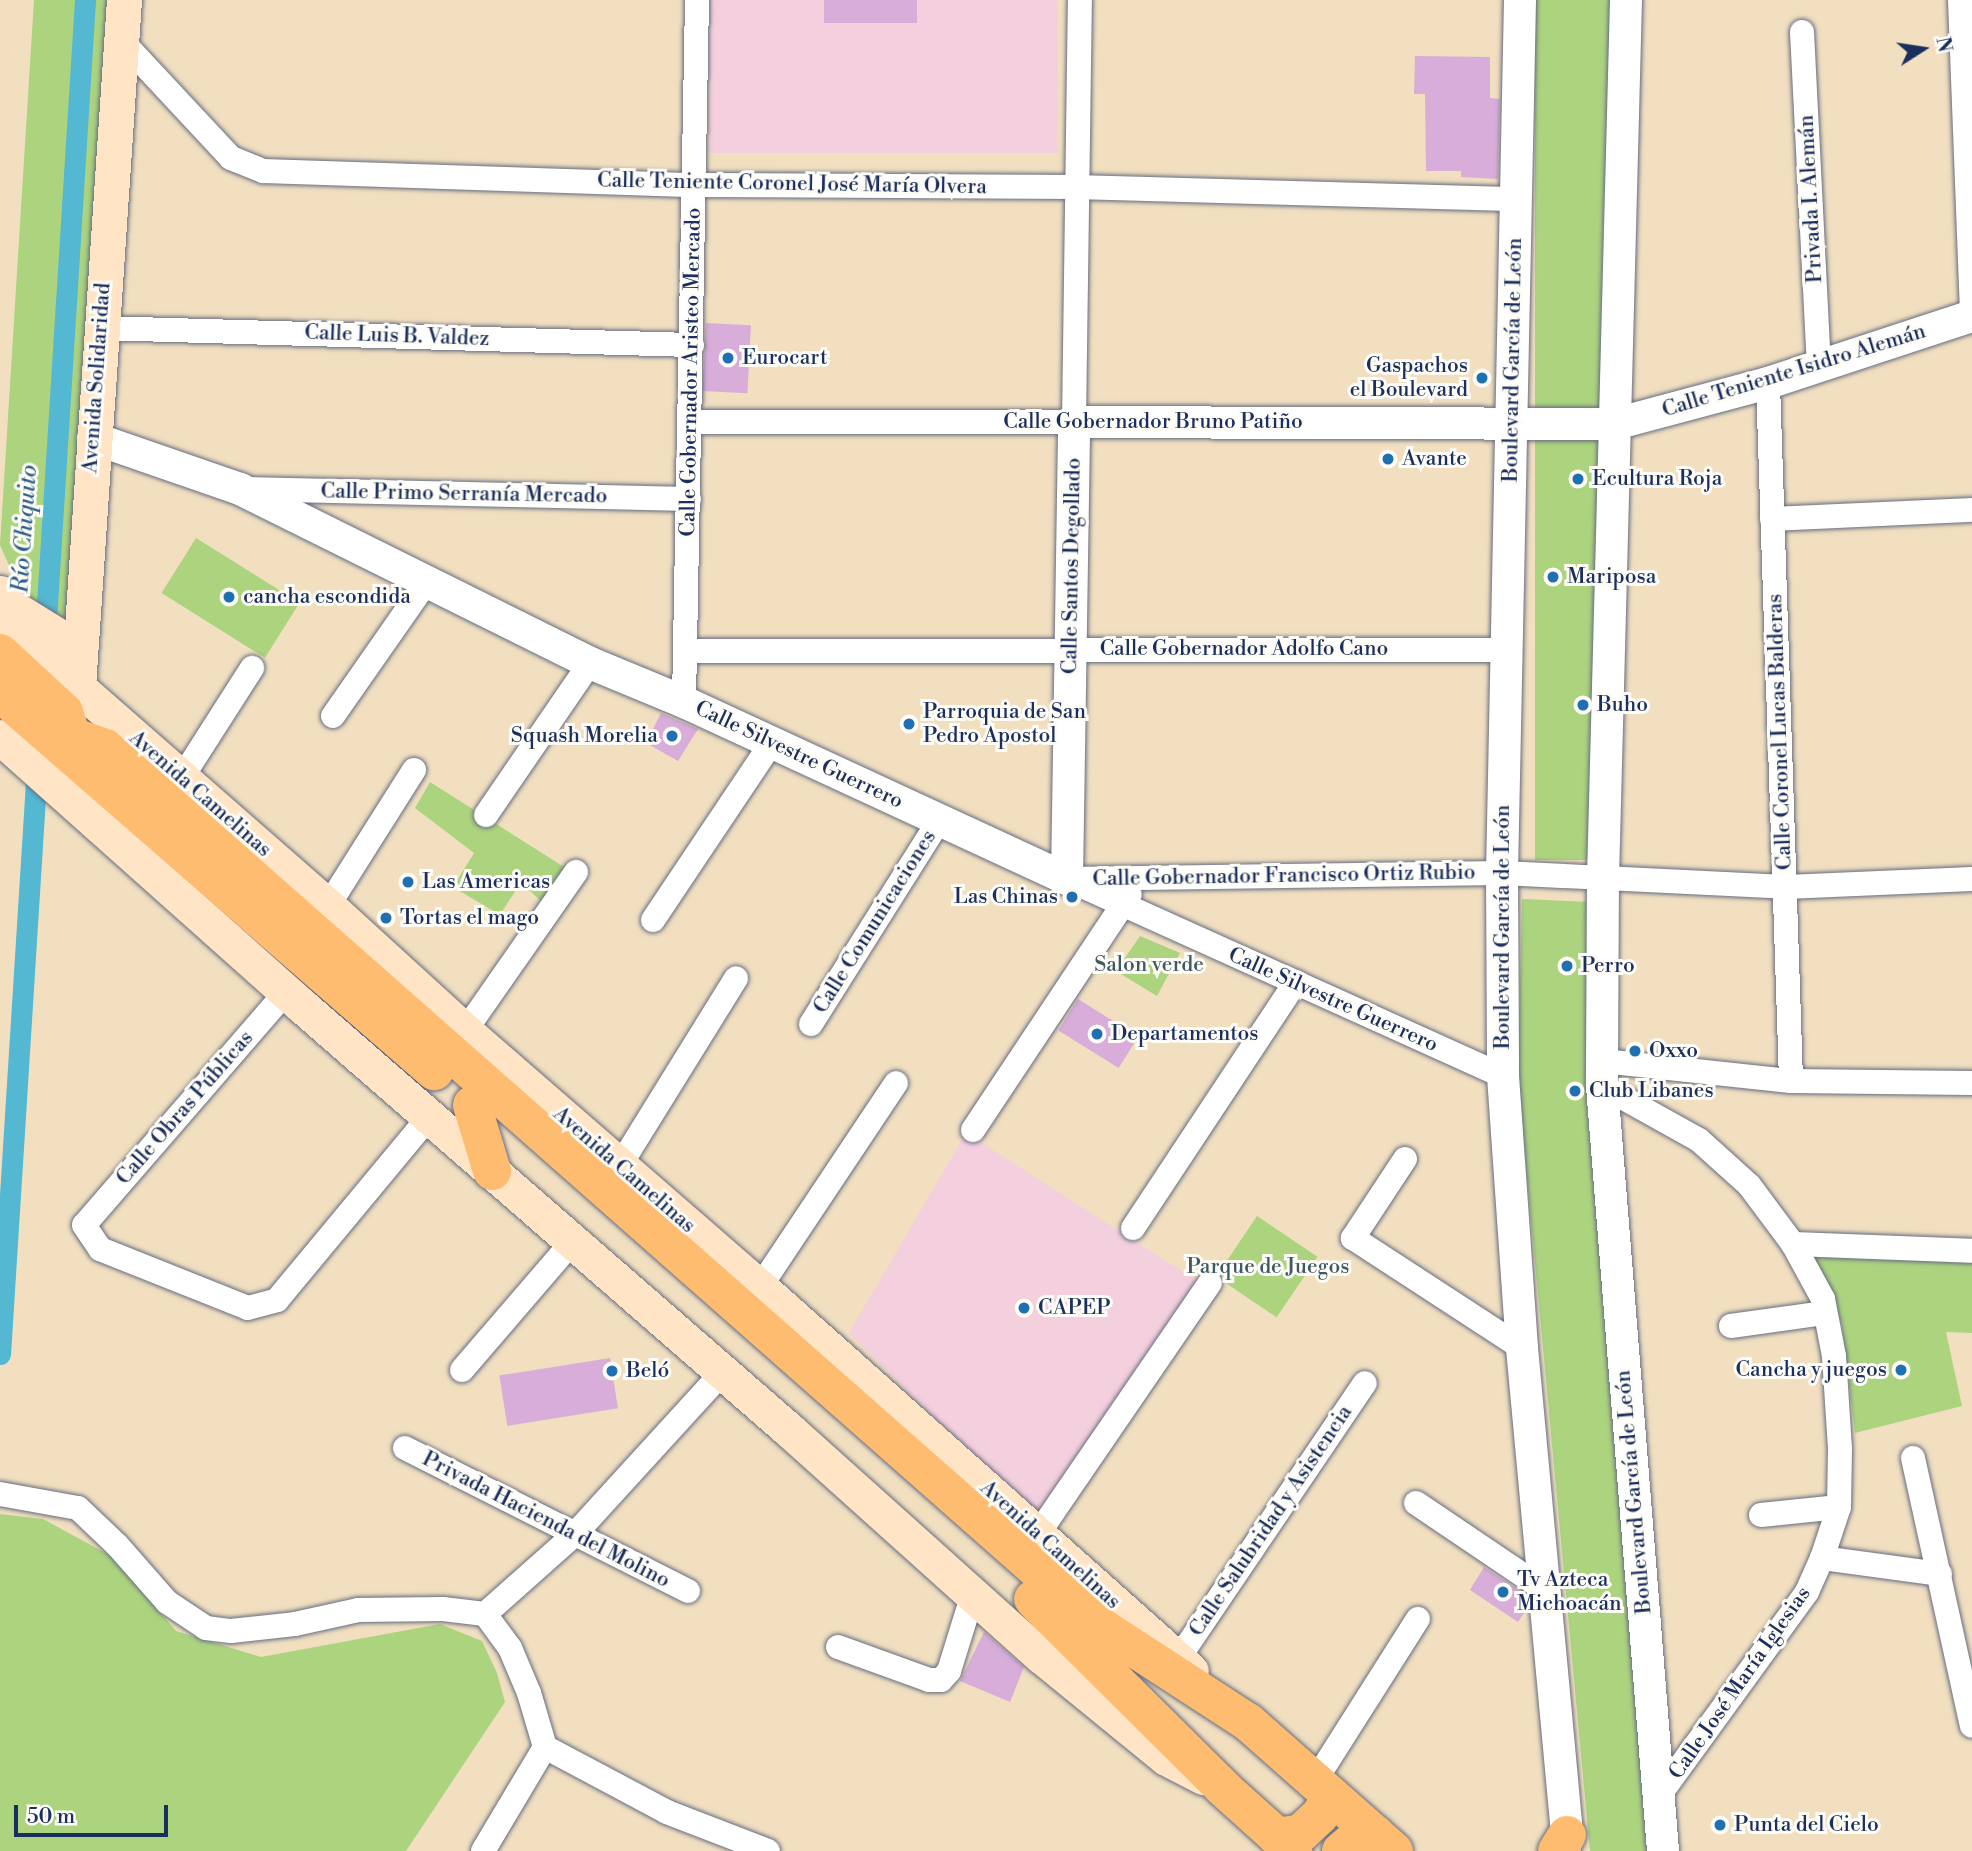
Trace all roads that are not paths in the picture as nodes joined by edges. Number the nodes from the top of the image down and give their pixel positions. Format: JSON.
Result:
{"nodes":[{"id":1,"x":124,"y":0,"type":"edge"},
{"id":2,"x":697,"y":0,"type":"edge"},
{"id":3,"x":1080,"y":0,"type":"edge"},
{"id":4,"x":1520,"y":0,"type":"edge"},
{"id":5,"x":1626,"y":0,"type":"edge"},
{"id":6,"x":1961,"y":0,"type":"edge"},
{"id":7,"x":1802,"y":32,"type":"dead end"},
{"id":8,"x":121,"y":40,"type":"junction"},
{"id":9,"x":1968,"y":74,"type":"edge"},
{"id":10,"x":695,"y":185,"type":"junction"},
{"id":11,"x":1078,"y":187,"type":"junction"},
{"id":12,"x":1516,"y":199,"type":"junction"},
{"id":13,"x":1972,"y":310,"type":"edge"},
{"id":14,"x":1972,"y":316,"type":"edge"},
{"id":15,"x":101,"y":328,"type":"junction"},
{"id":16,"x":692,"y":345,"type":"junction"},
{"id":17,"x":1819,"y":366,"type":"junction"},
{"id":18,"x":1768,"y":383,"type":"junction"},
{"id":19,"x":691,"y":422,"type":"junction"},
{"id":20,"x":1074,"y":422,"type":"junction"},
{"id":21,"x":1511,"y":422,"type":"junction"},
{"id":22,"x":1615,"y":424,"type":"junction"},
{"id":23,"x":93,"y":438,"type":"junction"},
{"id":24,"x":240,"y":489,"type":"junction"},
{"id":25,"x":689,"y":499,"type":"junction"},
{"id":26,"x":1972,"y":510,"type":"edge"},
{"id":27,"x":1772,"y":519,"type":"junction"},
{"id":28,"x":428,"y":580,"type":"junction"},
{"id":29,"x":2,"y":605,"type":"edge"},
{"id":30,"x":1070,"y":649,"type":"junction"},
{"id":31,"x":1507,"y":650,"type":"junction"},
{"id":32,"x":687,"y":651,"type":"junction"},
{"id":33,"x":0,"y":653,"type":"edge"},
{"id":34,"x":590,"y":663,"type":"junction"},
{"id":35,"x":251,"y":668,"type":"dead end"},
{"id":36,"x":0,"y":693,"type":"edge"},
{"id":37,"x":70,"y":700,"type":"junction"},
{"id":38,"x":684,"y":702,"type":"junction"},
{"id":39,"x":334,"y":716,"type":"dead end"},
{"id":40,"x":0,"y":737,"type":"edge"},
{"id":41,"x":771,"y":744,"type":"junction"},
{"id":42,"x":414,"y":770,"type":"dead end"},
{"id":43,"x":181,"y":779,"type":"junction"},
{"id":44,"x":486,"y":815,"type":"dead end"},
{"id":45,"x":940,"y":820,"type":"junction"},
{"id":46,"x":576,"y":872,"type":"dead end"},
{"id":47,"x":1502,"y":873,"type":"junction"},
{"id":48,"x":1603,"y":876,"type":"junction"},
{"id":49,"x":1067,"y":879,"type":"junction"},
{"id":50,"x":1140,"y":879,"type":"junction"},
{"id":51,"x":1972,"y":879,"type":"edge"},
{"id":52,"x":1786,"y":887,"type":"junction"},
{"id":53,"x":328,"y":905,"type":"junction"},
{"id":54,"x":1122,"y":906,"type":"junction"},
{"id":55,"x":653,"y":920,"type":"dead end"},
{"id":56,"x":736,"y":978,"type":"dead end"},
{"id":57,"x":1296,"y":982,"type":"junction"},
{"id":58,"x":286,"y":992,"type":"junction"},
{"id":59,"x":811,"y":1024,"type":"dead end"},
{"id":60,"x":479,"y":1043,"type":"junction"},
{"id":61,"x":1602,"y":1074,"type":"junction"},
{"id":62,"x":1503,"y":1076,"type":"junction"},
{"id":63,"x":1791,"y":1081,"type":"junction"},
{"id":64,"x":896,"y":1083,"type":"dead end"},
{"id":65,"x":1972,"y":1083,"type":"edge"},
{"id":66,"x":489,"y":1101,"type":"junction"},
{"id":67,"x":429,"y":1117,"type":"junction"},
{"id":68,"x":973,"y":1129,"type":"dead end"},
{"id":69,"x":1405,"y":1159,"type":"dead end"},
{"id":70,"x":619,"y":1167,"type":"junction"},
{"id":71,"x":492,"y":1171,"type":"junction"},
{"id":72,"x":1133,"y":1228,"type":"dead end"},
{"id":73,"x":573,"y":1241,"type":"junction"},
{"id":74,"x":1793,"y":1244,"type":"junction"},
{"id":75,"x":1972,"y":1251,"type":"edge"},
{"id":76,"x":1210,"y":1283,"type":"dead end"},
{"id":77,"x":760,"y":1287,"type":"junction"},
{"id":78,"x":1825,"y":1313,"type":"junction"},
{"id":79,"x":1731,"y":1326,"type":"dead end"},
{"id":80,"x":1522,"y":1348,"type":"junction"},
{"id":81,"x":462,"y":1370,"type":"dead end"},
{"id":82,"x":722,"y":1373,"type":"junction"},
{"id":83,"x":1365,"y":1384,"type":"dead end"},
{"id":84,"x":405,"y":1448,"type":"dead end"},
{"id":85,"x":1913,"y":1458,"type":"dead end"},
{"id":86,"x":0,"y":1494,"type":"edge"},
{"id":87,"x":1416,"y":1503,"type":"dead end"},
{"id":88,"x":1839,"y":1507,"type":"junction"},
{"id":89,"x":1761,"y":1515,"type":"dead end"},
{"id":90,"x":575,"y":1534,"type":"junction"},
{"id":91,"x":1038,"y":1534,"type":"junction"},
{"id":92,"x":1822,"y":1558,"type":"junction"},
{"id":93,"x":1940,"y":1574,"type":"junction"},
{"id":94,"x":1545,"y":1590,"type":"junction"},
{"id":95,"x":688,"y":1591,"type":"dead end"},
{"id":96,"x":973,"y":1594,"type":"junction"},
{"id":97,"x":485,"y":1614,"type":"junction"},
{"id":98,"x":1418,"y":1619,"type":"dead end"},
{"id":99,"x":838,"y":1647,"type":"dead end"},
{"id":100,"x":1178,"y":1659,"type":"junction"},
{"id":101,"x":1248,"y":1722,"type":"junction"},
{"id":102,"x":1972,"y":1726,"type":"edge"},
{"id":103,"x":545,"y":1747,"type":"junction"},
{"id":104,"x":1222,"y":1787,"type":"junction"},
{"id":105,"x":1323,"y":1789,"type":"junction"},
{"id":106,"x":1658,"y":1797,"type":"junction"},
{"id":107,"x":1384,"y":1842,"type":"edge"},
{"id":108,"x":1285,"y":1844,"type":"edge"},
{"id":109,"x":1563,"y":1846,"type":"edge"},
{"id":110,"x":483,"y":1851,"type":"edge"},
{"id":111,"x":768,"y":1851,"type":"edge"},
{"id":112,"x":1341,"y":1851,"type":"edge"},
{"id":113,"x":1663,"y":1851,"type":"edge"}],
"edges":[{"from":1,"to":8,"type":"main road","name":"Avenida Solidaridad"},
{"from":2,"to":10,"type":"street","name":"Calle Gobernador Aristeo Mercado"},
{"from":3,"to":11,"type":"street","name":"Calle Santos Degollado"},
{"from":4,"to":12,"type":"street","name":"Boulevard García de León"},
{"from":5,"to":22,"type":"street","name":"Boulevard García de León"},
{"from":6,"to":9,"type":"street"},
{"from":7,"to":17,"type":"street","name":"Privada I. Alemán"},
{"from":8,"to":10,"type":"street","name":"Calle Teniente Coronel José María Olvera"},
{"from":8,"to":15,"type":"main road","name":"Avenida Solidaridad"},
{"from":9,"to":13,"type":"street"},
{"from":10,"to":11,"type":"street","name":"Calle Teniente Coronel José María Olvera"},
{"from":10,"to":16,"type":"street","name":"Calle Gobernador Aristeo Mercado"},
{"from":11,"to":12,"type":"street","name":"Calle Teniente Coronel José María Olvera"},
{"from":11,"to":20,"type":"street","name":"Calle Santos Degollado"},
{"from":12,"to":21,"type":"street","name":"Boulevard García de León"},
{"from":14,"to":17,"type":"street","name":"Calle Teniente Isidro Alemán"},
{"from":15,"to":16,"type":"street","name":"Calle Luis B. Valdez"},
{"from":15,"to":23,"type":"main road","name":"Avenida Solidaridad"},
{"from":16,"to":19,"type":"street","name":"Calle Gobernador Aristeo Mercado"},
{"from":17,"to":18,"type":"street","name":"Calle Teniente Isidro Alemán"},
{"from":18,"to":22,"type":"street","name":"Calle Teniente Isidro Alemán"},
{"from":18,"to":27,"type":"street","name":"Calle Coronel Lucas Balderas"},
{"from":19,"to":20,"type":"street","name":"Calle Gobernador Bruno Patiño"},
{"from":19,"to":25,"type":"street","name":"Calle Gobernador Aristeo Mercado"},
{"from":20,"to":21,"type":"street","name":"Calle Gobernador Bruno Patiño"},
{"from":20,"to":30,"type":"street","name":"Calle Santos Degollado"},
{"from":21,"to":22,"type":"street","name":"Calle Gobernador Bruno Patiño"},
{"from":21,"to":31,"type":"street","name":"Boulevard García de León"},
{"from":22,"to":48,"type":"street","name":"Boulevard García de León"},
{"from":23,"to":24,"type":"street","name":"Calle Silvestre Guerrero"},
{"from":23,"to":37,"type":"main road","name":"Avenida Solidaridad"},
{"from":24,"to":25,"type":"street","name":"Calle Primo Serranía Mercado"},
{"from":24,"to":28,"type":"street","name":"Calle Silvestre Guerrero"},
{"from":25,"to":32,"type":"street","name":"Calle Gobernador Aristeo Mercado"},
{"from":26,"to":27,"type":"street"},
{"from":27,"to":52,"type":"street","name":"Calle Coronel Lucas Balderas"},
{"from":28,"to":34,"type":"street","name":"Calle Silvestre Guerrero"},
{"from":28,"to":39,"type":"street"},
{"from":29,"to":37,"type":"main road","name":"Avenida Camelinas"},
{"from":30,"to":31,"type":"street","name":"Calle Gobernador Adolfo Cano"},
{"from":30,"to":32,"type":"street","name":"Calle Gobernador Adolfo Cano"},
{"from":30,"to":49,"type":"street","name":"Calle Santos Degollado"},
{"from":31,"to":47,"type":"street","name":"Boulevard García de León"},
{"from":32,"to":38,"type":"street","name":"Calle Gobernador Aristeo Mercado"},
{"from":33,"to":37,"type":"highway","name":"Avenida Camelinas"},
{"from":34,"to":38,"type":"street","name":"Calle Silvestre Guerrero"},
{"from":34,"to":44,"type":"street"},
{"from":35,"to":43,"type":"street"},
{"from":36,"to":37,"type":"highway","name":"Avenida Camelinas"},
{"from":37,"to":43,"type":"main road","name":"Avenida Camelinas"},
{"from":37,"to":66,"type":"highway","name":"Avenida Camelinas"},
{"from":38,"to":41,"type":"street","name":"Calle Silvestre Guerrero"},
{"from":40,"to":58,"type":"main road","name":"Avenida Camelinas"},
{"from":41,"to":45,"type":"street","name":"Calle Silvestre Guerrero"},
{"from":41,"to":55,"type":"street"},
{"from":42,"to":53,"type":"street"},
{"from":43,"to":53,"type":"main road","name":"Avenida Camelinas"},
{"from":45,"to":49,"type":"street","name":"Calle Silvestre Guerrero"},
{"from":45,"to":59,"type":"street","name":"Calle Comunicaciones"},
{"from":46,"to":60,"type":"street"},
{"from":47,"to":48,"type":"street","name":"Calle Gobernador Francisco Ortiz Rubio"},
{"from":47,"to":50,"type":"street","name":"Calle Gobernador Francisco Ortiz Rubio"},
{"from":47,"to":62,"type":"street","name":"Boulevard García de León"},
{"from":48,"to":52,"type":"street","name":"Calle Gobernador Francisco Ortiz Rubio"},
{"from":48,"to":61,"type":"street","name":"Boulevard García de León"},
{"from":49,"to":50,"type":"street","name":"Calle Gobernador Francisco Ortiz Rubio"},
{"from":49,"to":54,"type":"street","name":"Calle Silvestre Guerrero"},
{"from":50,"to":54,"type":"street"},
{"from":51,"to":52,"type":"street","name":"Calle Gobernador Francisco Ortiz Rubio"},
{"from":52,"to":63,"type":"street","name":"Calle Coronel Lucas Balderas"},
{"from":53,"to":60,"type":"main road","name":"Avenida Camelinas"},
{"from":54,"to":57,"type":"street","name":"Calle Silvestre Guerrero"},
{"from":54,"to":68,"type":"street"},
{"from":56,"to":70,"type":"street"},
{"from":57,"to":62,"type":"street","name":"Calle Silvestre Guerrero"},
{"from":57,"to":72,"type":"street"},
{"from":58,"to":67,"type":"main road","name":"Avenida Camelinas"},
{"from":58,"to":67,"type":"street","name":"Calle Obras Públicas"},
{"from":60,"to":66,"type":"highway"},
{"from":60,"to":70,"type":"main road","name":"Avenida Camelinas"},
{"from":61,"to":63,"type":"street"},
{"from":61,"to":74,"type":"street","name":"Calle José María Iglesias"},
{"from":61,"to":106,"type":"street","name":"Boulevard García de León"},
{"from":62,"to":80,"type":"street","name":"Boulevard García de León"},
{"from":63,"to":65,"type":"street"},
{"from":64,"to":77,"type":"street"},
{"from":66,"to":71,"type":"highway"},
{"from":66,"to":101,"type":"highway","name":"Avenida Camelinas"},
{"from":66,"to":104,"type":"highway","name":"Avenida Camelinas"},
{"from":67,"to":71,"type":"main road","name":"Avenida Camelinas"},
{"from":69,"to":80,"type":"street"},
{"from":70,"to":77,"type":"main road","name":"Avenida Camelinas"},
{"from":71,"to":73,"type":"main road","name":"Avenida Camelinas"},
{"from":73,"to":81,"type":"street"},
{"from":73,"to":82,"type":"main road","name":"Avenida Camelinas"},
{"from":74,"to":75,"type":"street"},
{"from":74,"to":78,"type":"street","name":"Calle José María Iglesias"},
{"from":76,"to":91,"type":"street"},
{"from":77,"to":91,"type":"main road","name":"Avenida Camelinas"},
{"from":78,"to":79,"type":"street"},
{"from":78,"to":88,"type":"street","name":"Calle José María Iglesias"},
{"from":80,"to":94,"type":"street","name":"Boulevard García de León"},
{"from":82,"to":90,"type":"street"},
{"from":82,"to":96,"type":"main road","name":"Avenida Camelinas"},
{"from":83,"to":100,"type":"street","name":"Calle Salubridad y Asistencia"},
{"from":84,"to":90,"type":"street","name":"Privada Hacienda del Molino"},
{"from":85,"to":93,"type":"street"},
{"from":86,"to":97,"type":"street"},
{"from":87,"to":94,"type":"street"},
{"from":88,"to":89,"type":"street"},
{"from":88,"to":92,"type":"street","name":"Calle José María Iglesias"},
{"from":90,"to":95,"type":"street","name":"Privada Hacienda del Molino"},
{"from":90,"to":97,"type":"street"},
{"from":91,"to":100,"type":"main road","name":"Avenida Camelinas"},
{"from":92,"to":93,"type":"street"},
{"from":92,"to":106,"type":"street","name":"Calle José María Iglesias"},
{"from":93,"to":102,"type":"street"},
{"from":94,"to":109,"type":"street","name":"Boulevard García de León"},
{"from":96,"to":99,"type":"street"},
{"from":96,"to":104,"type":"main road","name":"Avenida Camelinas"},
{"from":97,"to":103,"type":"street"},
{"from":98,"to":105,"type":"street"},
{"from":100,"to":101,"type":"main road","name":"Avenida Camelinas"},
{"from":101,"to":105,"type":"highway","name":"Avenida Camelinas"},
{"from":103,"to":110,"type":"street"},
{"from":103,"to":111,"type":"street"},
{"from":104,"to":108,"type":"highway","name":"Avenida Camelinas"},
{"from":105,"to":107,"type":"highway","name":"Avenida Camelinas"},
{"from":105,"to":108,"type":"highway"},
{"from":106,"to":113,"type":"street","name":"Boulevard García de León"},
{"from":107,"to":112,"type":"highway"}]}
